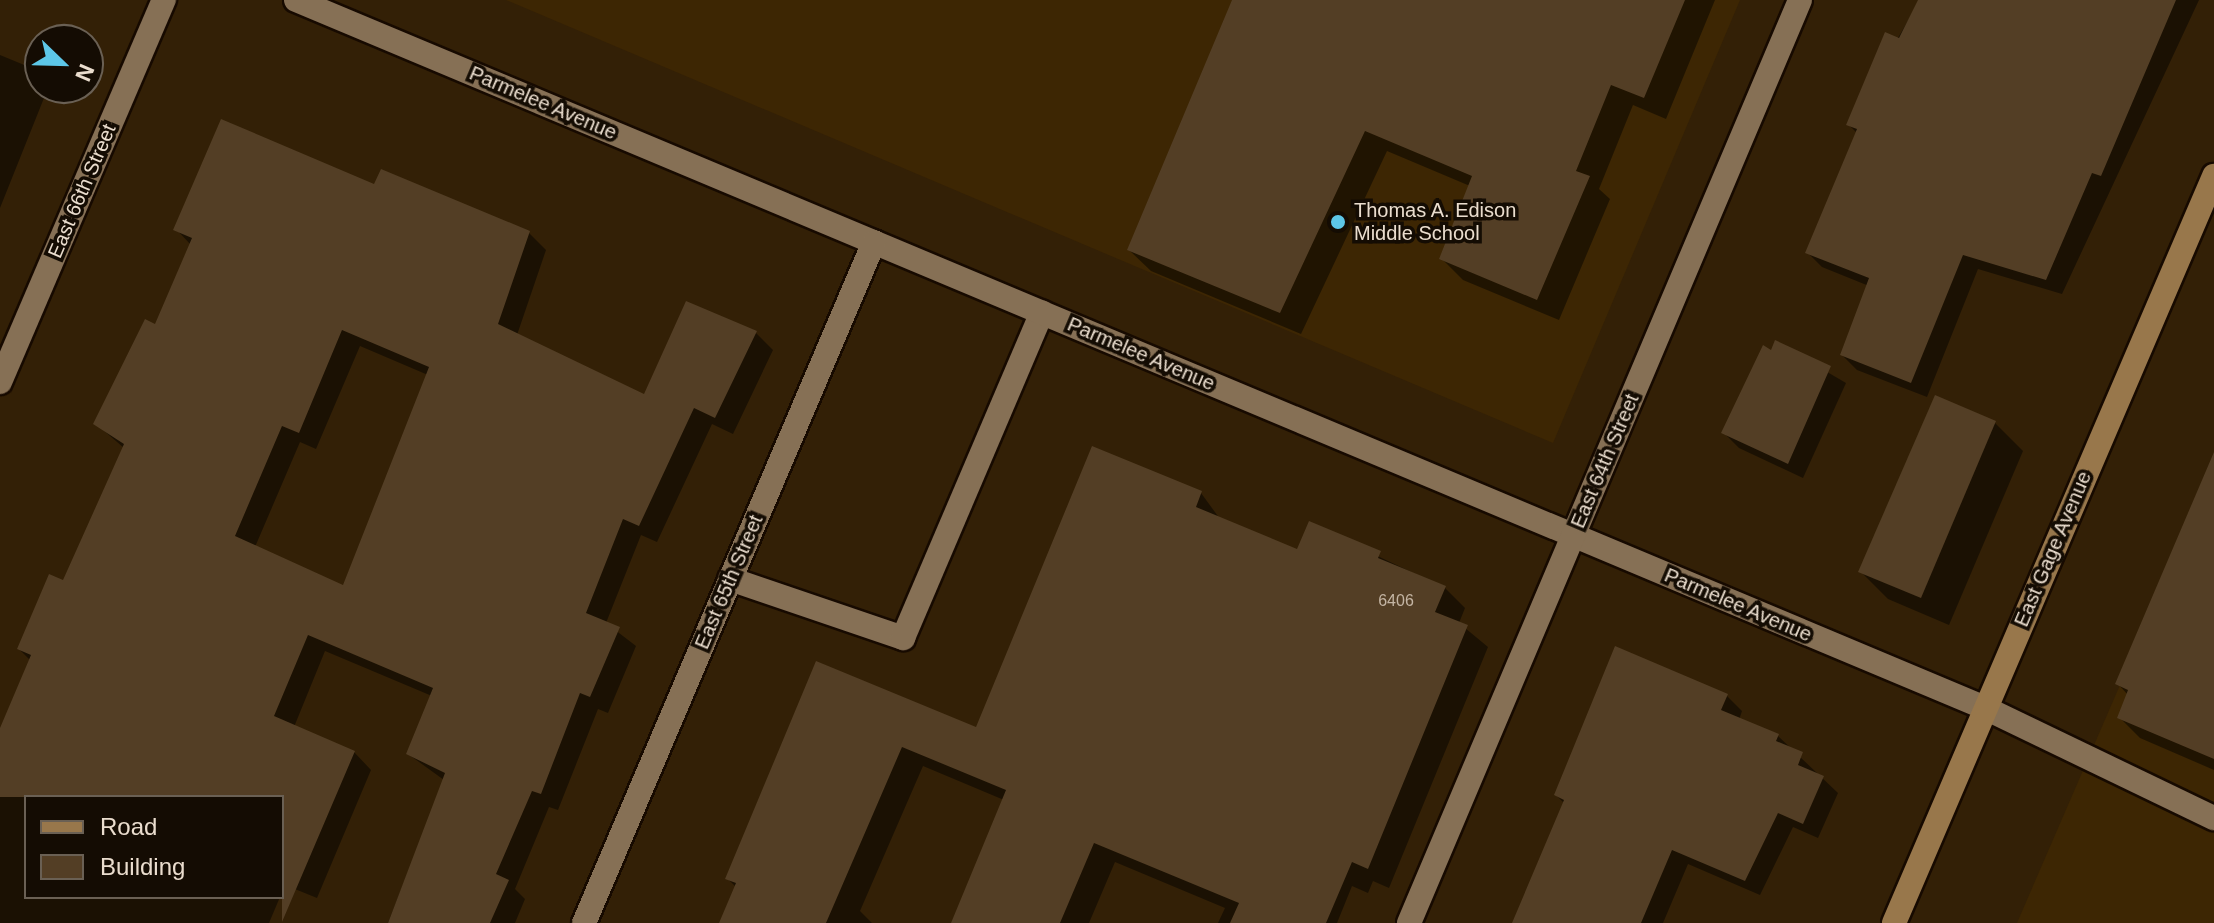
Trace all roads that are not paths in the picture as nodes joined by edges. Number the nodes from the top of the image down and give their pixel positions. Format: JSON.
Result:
{"nodes":[{"id":1,"x":164,"y":0,"type":"edge"},
{"id":2,"x":296,"y":0,"type":"edge"},
{"id":3,"x":1800,"y":0,"type":"edge"},
{"id":4,"x":2214,"y":176,"type":"edge"},
{"id":5,"x":874,"y":242,"type":"junction"},
{"id":6,"x":1042,"y":312,"type":"junction"},
{"id":7,"x":0,"y":382,"type":"edge"},
{"id":8,"x":1574,"y":535,"type":"junction"},
{"id":9,"x":730,"y":579,"type":"junction"},
{"id":10,"x":1985,"y":708,"type":"junction"},
{"id":11,"x":2214,"y":818,"type":"edge"},
{"id":12,"x":584,"y":923,"type":"edge"},
{"id":13,"x":1409,"y":923,"type":"edge"},
{"id":14,"x":1894,"y":923,"type":"edge"}],
"edges":[{"from":1,"to":7,"type":"street","name":"East 66th Street"},
{"from":2,"to":5,"type":"street","name":"Parmelee Avenue"},
{"from":3,"to":8,"type":"street","name":"East 64th Street"},
{"from":4,"to":10,"type":"main road","name":"East Gage Avenue"},
{"from":5,"to":6,"type":"street","name":"Parmelee Avenue"},
{"from":5,"to":9,"type":"street","name":"East 65th Street"},
{"from":6,"to":8,"type":"street","name":"Parmelee Avenue"},
{"from":6,"to":9,"type":"street"},
{"from":8,"to":10,"type":"street","name":"Parmelee Avenue"},
{"from":8,"to":13,"type":"street","name":"East 64th Street"},
{"from":9,"to":12,"type":"street","name":"East 65th Street"},
{"from":10,"to":11,"type":"street","name":"Parmelee Avenue"},
{"from":10,"to":14,"type":"main road","name":"East Gage Avenue"}]}
